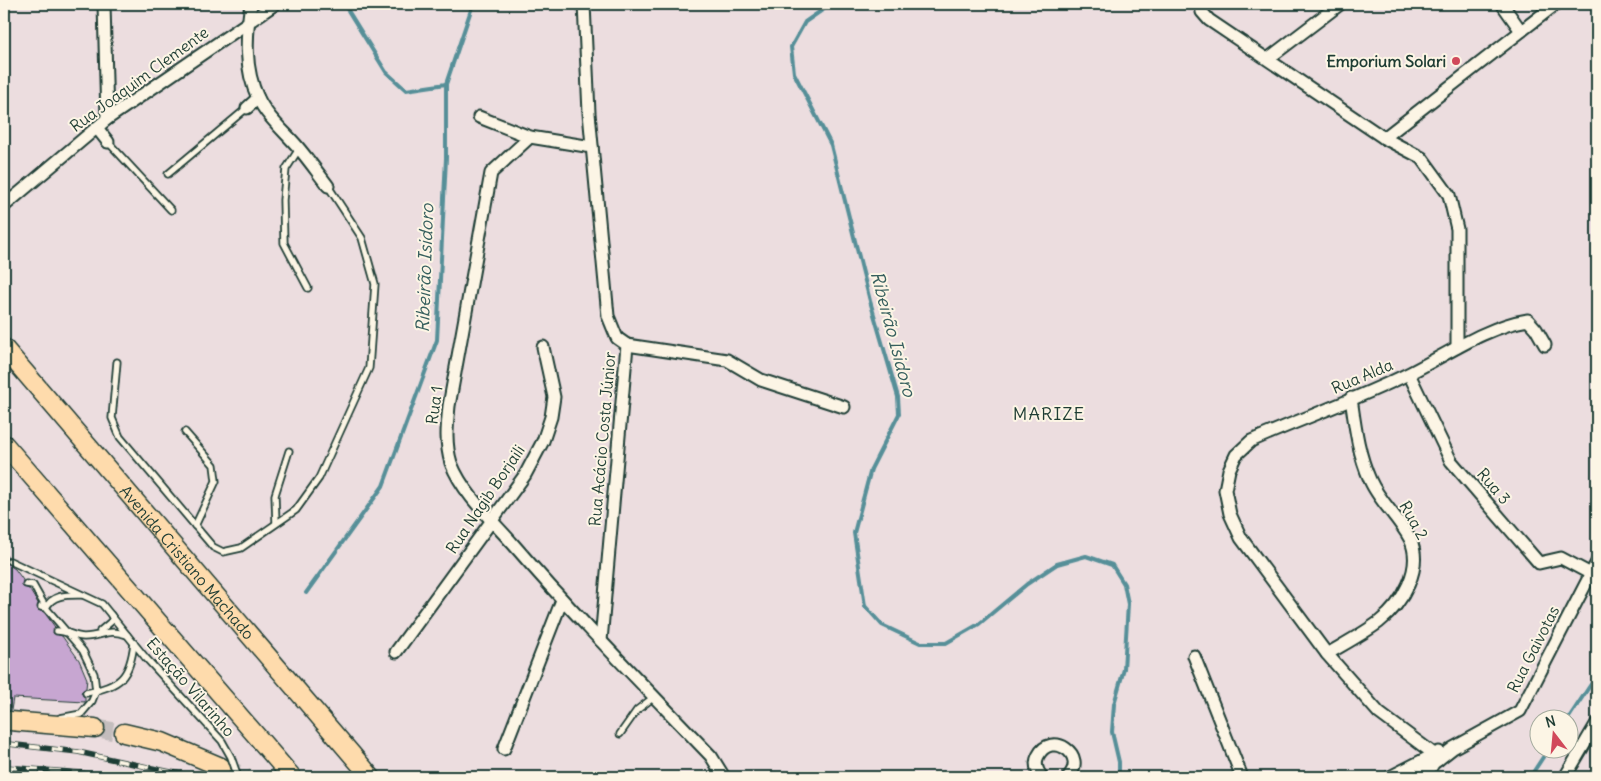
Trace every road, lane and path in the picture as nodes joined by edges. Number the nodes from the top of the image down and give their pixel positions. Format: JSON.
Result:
{"nodes":[{"id":1,"x":104,"y":4,"type":"edge"},
{"id":2,"x":251,"y":4,"type":"edge"},
{"id":3,"x":275,"y":4,"type":"edge"},
{"id":4,"x":584,"y":4,"type":"edge"},
{"id":5,"x":1201,"y":4,"type":"edge"},
{"id":6,"x":1340,"y":4,"type":"edge"},
{"id":7,"x":1502,"y":4,"type":"edge"},
{"id":8,"x":1556,"y":4,"type":"edge"},
{"id":9,"x":248,"y":22,"type":"junction"},
{"id":10,"x":1521,"y":31,"type":"junction"},
{"id":11,"x":1269,"y":58,"type":"junction"},
{"id":12,"x":258,"y":98,"type":"junction"},
{"id":13,"x":248,"y":108,"type":"joint"},
{"id":14,"x":479,"y":117,"type":"dead end"},
{"id":15,"x":107,"y":119,"type":"junction"},
{"id":16,"x":96,"y":128,"type":"junction"},
{"id":17,"x":530,"y":137,"type":"junction"},
{"id":18,"x":1384,"y":138,"type":"junction"},
{"id":19,"x":108,"y":142,"type":"joint"},
{"id":20,"x":592,"y":147,"type":"junction"},
{"id":21,"x":299,"y":149,"type":"junction"},
{"id":22,"x":168,"y":174,"type":"dead end"},
{"id":23,"x":328,"y":186,"type":"joint"},
{"id":24,"x":4,"y":206,"type":"edge"},
{"id":25,"x":171,"y":210,"type":"dead end"},
{"id":26,"x":308,"y":288,"type":"dead end"},
{"id":27,"x":1545,"y":344,"type":"dead end"},
{"id":28,"x":627,"y":345,"type":"junction"},
{"id":29,"x":543,"y":347,"type":"dead end"},
{"id":30,"x":1457,"y":347,"type":"junction"},
{"id":31,"x":4,"y":348,"type":"edge"},
{"id":32,"x":117,"y":362,"type":"dead end"},
{"id":33,"x":1409,"y":374,"type":"junction"},
{"id":34,"x":1351,"y":398,"type":"junction"},
{"id":35,"x":844,"y":407,"type":"dead end"},
{"id":36,"x":185,"y":432,"type":"dead end"},
{"id":37,"x":4,"y":444,"type":"edge"},
{"id":38,"x":289,"y":451,"type":"dead end"},
{"id":39,"x":492,"y":520,"type":"junction"},
{"id":40,"x":276,"y":524,"type":"junction"},
{"id":41,"x":195,"y":526,"type":"junction"},
{"id":42,"x":10,"y":561,"type":"dead end"},
{"id":43,"x":1597,"y":562,"type":"edge"},
{"id":44,"x":1591,"y":574,"type":"junction"},
{"id":45,"x":26,"y":584,"type":"dead end"},
{"id":46,"x":83,"y":594,"type":"junction"},
{"id":47,"x":562,"y":600,"type":"junction"},
{"id":48,"x":44,"y":608,"type":"junction"},
{"id":49,"x":111,"y":615,"type":"junction"},
{"id":50,"x":57,"y":630,"type":"dead end"},
{"id":51,"x":66,"y":631,"type":"junction"},
{"id":52,"x":96,"y":634,"type":"junction"},
{"id":53,"x":129,"y":636,"type":"junction"},
{"id":54,"x":601,"y":641,"type":"junction"},
{"id":55,"x":134,"y":643,"type":"junction"},
{"id":56,"x":396,"y":652,"type":"dead end"},
{"id":57,"x":1327,"y":654,"type":"junction"},
{"id":58,"x":1194,"y":656,"type":"dead end"},
{"id":59,"x":96,"y":691,"type":"junction"},
{"id":60,"x":86,"y":693,"type":"dead end"},
{"id":61,"x":654,"y":697,"type":"junction"},
{"id":62,"x":10,"y":721,"type":"dead end"},
{"id":63,"x":35,"y":722,"type":"junction"},
{"id":64,"x":1597,"y":723,"type":"edge"},
{"id":65,"x":95,"y":728,"type":"tunnel mouth"},
{"id":66,"x":124,"y":733,"type":"tunnel mouth"},
{"id":67,"x":620,"y":734,"type":"dead end"},
{"id":68,"x":504,"y":749,"type":"dead end"},
{"id":69,"x":1436,"y":757,"type":"junction"},
{"id":70,"x":221,"y":767,"type":"tunnel mouth"},
{"id":71,"x":287,"y":772,"type":"edge"},
{"id":72,"x":238,"y":777,"type":"edge"},
{"id":73,"x":371,"y":777,"type":"edge"},
{"id":74,"x":724,"y":777,"type":"edge"},
{"id":75,"x":1042,"y":777,"type":"edge"},
{"id":76,"x":1068,"y":777,"type":"edge"},
{"id":77,"x":1242,"y":777,"type":"edge"},
{"id":78,"x":1390,"y":777,"type":"edge"},
{"id":79,"x":1416,"y":777,"type":"edge"},
{"id":80,"x":1429,"y":777,"type":"edge"},
{"id":81,"x":1565,"y":777,"type":"edge"}],
"edges":[{"from":1,"to":15,"type":"street"},
{"from":2,"to":9,"type":"street"},
{"from":3,"to":9,"type":"street","name":"Rua Joaquim Clemente"},
{"from":4,"to":20,"type":"street","name":"Rua Acácio Costa Júnior"},
{"from":5,"to":11,"type":"street"},
{"from":6,"to":11,"type":"street"},
{"from":7,"to":10,"type":"street"},
{"from":8,"to":10,"type":"street"},
{"from":9,"to":12,"type":"street"},
{"from":9,"to":15,"type":"street","name":"Rua Joaquim Clemente"},
{"from":10,"to":18,"type":"street"},
{"from":11,"to":18,"type":"street"},
{"from":12,"to":13,"type":"street"},
{"from":12,"to":21,"type":"street"},
{"from":13,"to":22,"type":"lane"},
{"from":14,"to":17,"type":"street"},
{"from":15,"to":16,"type":"street","name":"Rua Joaquim Clemente"},
{"from":16,"to":19,"type":"street"},
{"from":16,"to":24,"type":"street","name":"Rua Joaquim Clemente"},
{"from":17,"to":20,"type":"street"},
{"from":17,"to":39,"type":"street","name":"Rua 1"},
{"from":18,"to":30,"type":"street"},
{"from":19,"to":25,"type":"lane"},
{"from":20,"to":28,"type":"street","name":"Rua Acácio Costa Júnior"},
{"from":21,"to":23,"type":"street"},
{"from":21,"to":26,"type":"lane"},
{"from":23,"to":40,"type":"lane"},
{"from":27,"to":30,"type":"street","name":"Rua Alda"},
{"from":28,"to":35,"type":"street"},
{"from":28,"to":54,"type":"street","name":"Rua Acácio Costa Júnior"},
{"from":29,"to":39,"type":"street","name":"Rua Nagib Borjaili"},
{"from":30,"to":33,"type":"street","name":"Rua Alda"},
{"from":31,"to":73,"type":"highway","name":"Avenida Cristiano Machado"},
{"from":32,"to":41,"type":"lane"},
{"from":33,"to":34,"type":"street","name":"Rua Alda"},
{"from":33,"to":44,"type":"street","name":"Rua 3"},
{"from":34,"to":57,"type":"street","name":"Rua 2"},
{"from":34,"to":57,"type":"street","name":"Rua Alda"},
{"from":36,"to":41,"type":"lane"},
{"from":37,"to":71,"type":"highway"},
{"from":38,"to":40,"type":"lane"},
{"from":39,"to":47,"type":"street","name":"Rua 1"},
{"from":39,"to":56,"type":"street","name":"Rua Nagib Borjaili"},
{"from":40,"to":41,"type":"lane"},
{"from":42,"to":46,"type":"lane","name":"Estação Vilarinho"},
{"from":43,"to":44,"type":"street","name":"Rua Gaivotas"},
{"from":44,"to":69,"type":"street","name":"Rua Gaivotas"},
{"from":45,"to":48,"type":"lane"},
{"from":46,"to":48,"type":"lane"},
{"from":46,"to":49,"type":"lane","name":"Estação Vilarinho"},
{"from":47,"to":54,"type":"street","name":"Rua 1"},
{"from":47,"to":68,"type":"street"},
{"from":48,"to":51,"type":"lane"},
{"from":49,"to":52,"type":"lane"},
{"from":49,"to":53,"type":"lane","name":"Estação Vilarinho"},
{"from":50,"to":51,"type":"lane","name":"Estação Vilarinho"},
{"from":51,"to":52,"type":"lane","name":"Estação Vilarinho"},
{"from":51,"to":59,"type":"lane"},
{"from":52,"to":53,"type":"lane","name":"Estação Vilarinho"},
{"from":53,"to":55,"type":"lane","name":"Estação Vilarinho"},
{"from":54,"to":61,"type":"street"},
{"from":55,"to":59,"type":"lane","name":"Estação Vilarinho"},
{"from":55,"to":72,"type":"lane","name":"Estação Vilarinho","bridge":true},
{"from":57,"to":69,"type":"street"},
{"from":58,"to":77,"type":"street"},
{"from":59,"to":60,"type":"lane","name":"Estação Vilarinho"},
{"from":59,"to":63,"type":"lane"},
{"from":61,"to":67,"type":"lane"},
{"from":61,"to":74,"type":"street"},
{"from":62,"to":63,"type":"highway"},
{"from":63,"to":65,"type":"highway"},
{"from":64,"to":81,"type":"street"},
{"from":66,"to":70,"type":"highway"},
{"from":69,"to":78,"type":"street","name":"Rua Gaivotas"},
{"from":69,"to":79,"type":"street","name":"Rua Gaivotas"},
{"from":69,"to":80,"type":"lane"},
{"from":75,"to":76,"type":"street"}]}
